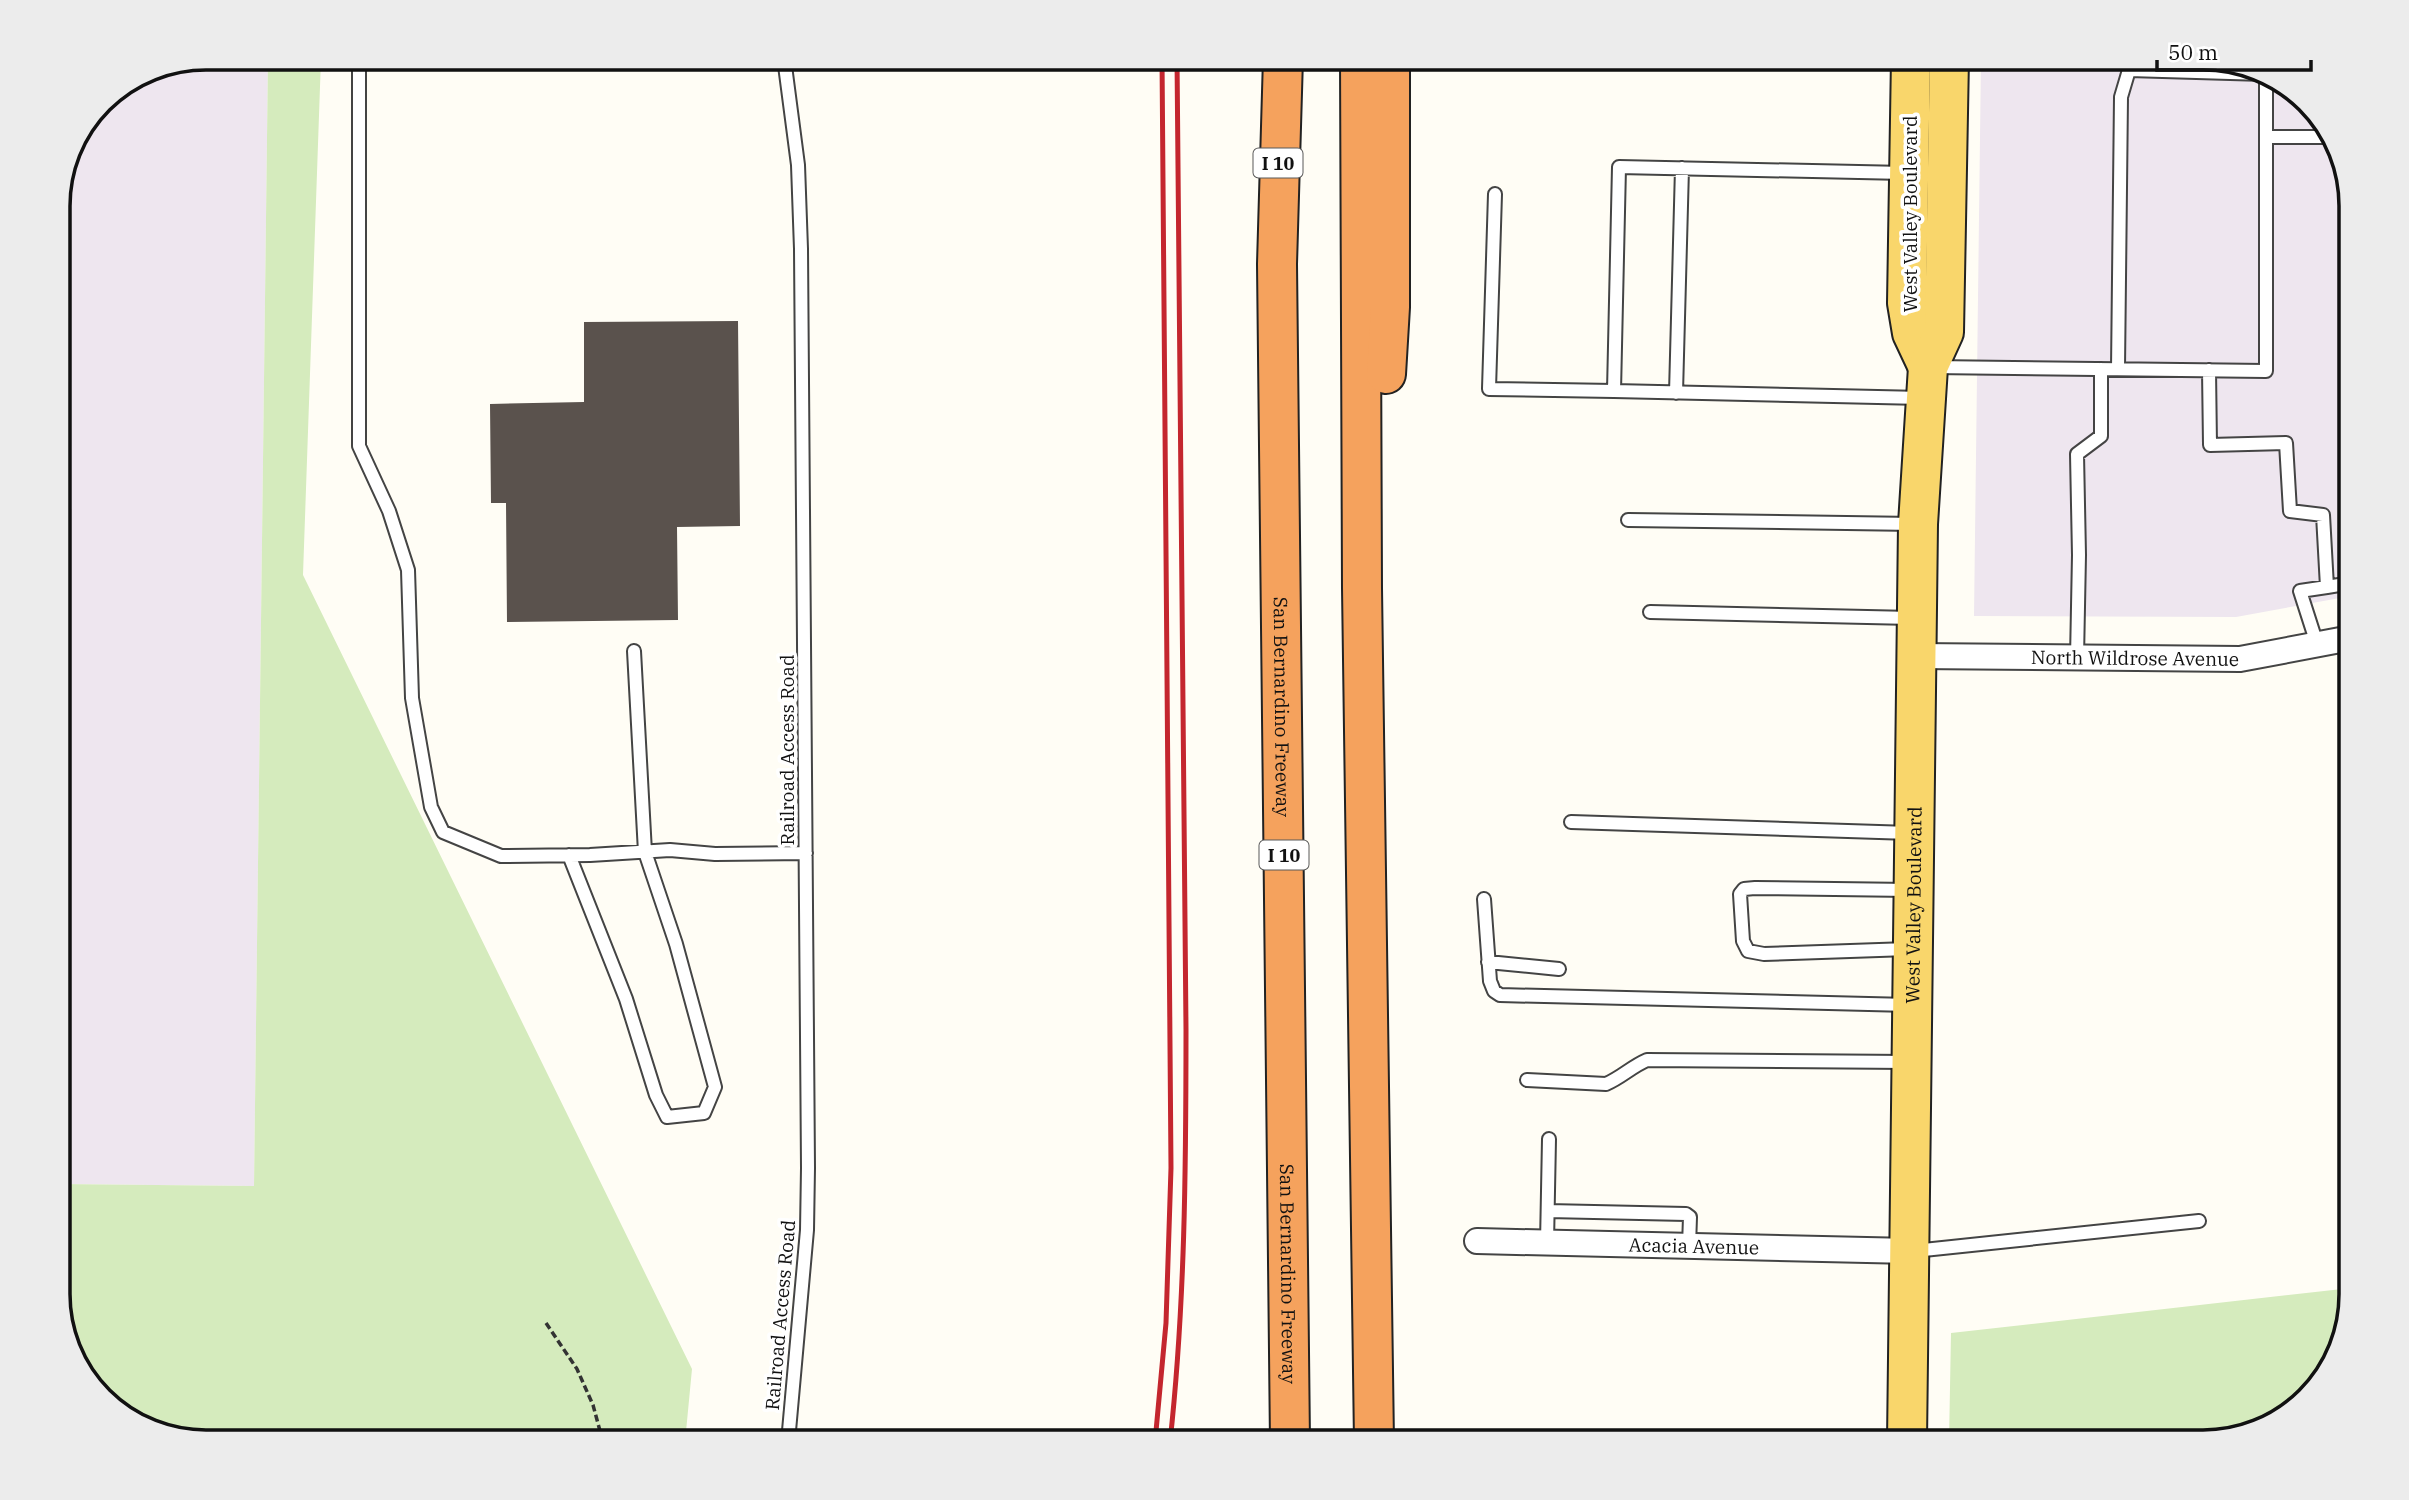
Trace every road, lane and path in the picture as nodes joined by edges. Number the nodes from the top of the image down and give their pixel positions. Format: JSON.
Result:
{"nodes":[{"id":1,"x":359,"y":70,"type":"edge"},
{"id":2,"x":786,"y":70,"type":"edge"},
{"id":3,"x":1267,"y":70,"type":"edge"},
{"id":4,"x":1282,"y":70,"type":"edge"},
{"id":5,"x":1360,"y":70,"type":"edge"},
{"id":6,"x":1390,"y":70,"type":"edge"},
{"id":7,"x":1911,"y":70,"type":"edge"},
{"id":8,"x":1948,"y":70,"type":"edge"},
{"id":9,"x":2128,"y":70,"type":"edge"},
{"id":10,"x":2265,"y":85,"type":"edge"},
{"id":11,"x":2319,"y":136,"type":"edge"},
{"id":12,"x":2266,"y":137,"type":"junction"},
{"id":13,"x":1278,"y":166,"type":"junction"},
{"id":14,"x":1682,"y":168,"type":"junction"},
{"id":15,"x":1909,"y":173,"type":"junction"},
{"id":16,"x":1495,"y":194,"type":"dead end"},
{"id":17,"x":2101,"y":369,"type":"junction"},
{"id":18,"x":2118,"y":369,"type":"junction"},
{"id":19,"x":2209,"y":370,"type":"junction"},
{"id":20,"x":1927,"y":383,"type":"junction"},
{"id":21,"x":1614,"y":391,"type":"junction"},
{"id":22,"x":1676,"y":393,"type":"junction"},
{"id":23,"x":1628,"y":520,"type":"dead end"},
{"id":24,"x":1918,"y":524,"type":"junction"},
{"id":25,"x":2339,"y":585,"type":"edge"},
{"id":26,"x":2326,"y":587,"type":"junction"},
{"id":27,"x":1362,"y":588,"type":"junction"},
{"id":28,"x":1650,"y":612,"type":"dead end"},
{"id":29,"x":1916,"y":618,"type":"junction"},
{"id":30,"x":2339,"y":640,"type":"edge"},
{"id":31,"x":2317,"y":645,"type":"junction"},
{"id":32,"x":634,"y":651,"type":"dead end"},
{"id":33,"x":1916,"y":656,"type":"junction"},
{"id":34,"x":2077,"y":659,"type":"junction"},
{"id":35,"x":1572,"y":822,"type":"dead end"},
{"id":36,"x":1914,"y":833,"type":"junction"},
{"id":37,"x":645,"y":852,"type":"junction"},
{"id":38,"x":806,"y":853,"type":"junction"},
{"id":39,"x":569,"y":855,"type":"junction"},
{"id":40,"x":1913,"y":890,"type":"junction"},
{"id":41,"x":1484,"y":899,"type":"dead end"},
{"id":42,"x":1913,"y":950,"type":"junction"},
{"id":43,"x":1489,"y":962,"type":"junction"},
{"id":44,"x":1559,"y":970,"type":"dead end"},
{"id":45,"x":1913,"y":1005,"type":"junction"},
{"id":46,"x":1913,"y":1062,"type":"junction"},
{"id":47,"x":1527,"y":1080,"type":"dead end"},
{"id":48,"x":1549,"y":1139,"type":"dead end"},
{"id":49,"x":1548,"y":1211,"type":"junction"},
{"id":50,"x":2199,"y":1221,"type":"dead end"},
{"id":51,"x":1477,"y":1241,"type":"dead end"},
{"id":52,"x":1547,"y":1243,"type":"junction"},
{"id":53,"x":1689,"y":1246,"type":"junction"},
{"id":54,"x":1911,"y":1251,"type":"junction"},
{"id":55,"x":546,"y":1323,"type":"dead end"},
{"id":56,"x":600,"y":1430,"type":"edge"},
{"id":57,"x":789,"y":1430,"type":"edge"},
{"id":58,"x":1290,"y":1430,"type":"edge"},
{"id":59,"x":1374,"y":1430,"type":"edge"},
{"id":60,"x":1908,"y":1430,"type":"edge"}],
"edges":[{"from":1,"to":39,"type":"lane"},
{"from":2,"to":38,"type":"lane","name":"Railroad Access Road"},
{"from":3,"to":13,"type":"highway"},
{"from":4,"to":13,"type":"highway","name":"San Bernardino Freeway","number":"I 10"},
{"from":5,"to":27,"type":"highway"},
{"from":6,"to":27,"type":"highway"},
{"from":7,"to":15,"type":"main road","name":"West Valley Boulevard"},
{"from":8,"to":20,"type":"main road","name":"West Valley Boulevard"},
{"from":9,"to":18,"type":"lane"},
{"from":10,"to":12,"type":"lane"},
{"from":11,"to":12,"type":"lane"},
{"from":12,"to":19,"type":"lane"},
{"from":13,"to":58,"type":"highway","name":"San Bernardino Freeway","number":"I 10"},
{"from":14,"to":15,"type":"lane"},
{"from":14,"to":21,"type":"lane"},
{"from":14,"to":22,"type":"lane"},
{"from":15,"to":20,"type":"main road","name":"West Valley Boulevard"},
{"from":16,"to":21,"type":"lane"},
{"from":17,"to":18,"type":"lane"},
{"from":17,"to":20,"type":"lane"},
{"from":17,"to":34,"type":"lane"},
{"from":18,"to":19,"type":"lane"},
{"from":19,"to":26,"type":"lane"},
{"from":20,"to":22,"type":"lane"},
{"from":20,"to":24,"type":"main road","name":"West Valley Boulevard"},
{"from":21,"to":22,"type":"lane"},
{"from":23,"to":24,"type":"lane"},
{"from":24,"to":29,"type":"main road","name":"West Valley Boulevard"},
{"from":25,"to":26,"type":"lane"},
{"from":26,"to":31,"type":"lane"},
{"from":27,"to":59,"type":"highway"},
{"from":28,"to":29,"type":"lane"},
{"from":29,"to":33,"type":"main road","name":"West Valley Boulevard"},
{"from":30,"to":31,"type":"street","name":"North Wildrose Avenue"},
{"from":31,"to":34,"type":"street","name":"North Wildrose Avenue"},
{"from":32,"to":37,"type":"lane"},
{"from":33,"to":34,"type":"street","name":"North Wildrose Avenue"},
{"from":33,"to":36,"type":"main road","name":"West Valley Boulevard"},
{"from":35,"to":36,"type":"lane"},
{"from":36,"to":40,"type":"main road","name":"West Valley Boulevard"},
{"from":37,"to":38,"type":"lane"},
{"from":37,"to":39,"type":"lane"},
{"from":37,"to":39,"type":"lane"},
{"from":38,"to":57,"type":"lane","name":"Railroad Access Road"},
{"from":40,"to":42,"type":"main road","name":"West Valley Boulevard"},
{"from":40,"to":42,"type":"lane"},
{"from":41,"to":43,"type":"lane"},
{"from":42,"to":45,"type":"main road","name":"West Valley Boulevard"},
{"from":43,"to":44,"type":"lane"},
{"from":43,"to":45,"type":"lane"},
{"from":45,"to":46,"type":"main road","name":"West Valley Boulevard"},
{"from":46,"to":47,"type":"lane"},
{"from":46,"to":54,"type":"main road","name":"West Valley Boulevard"},
{"from":48,"to":49,"type":"lane"},
{"from":49,"to":52,"type":"lane"},
{"from":49,"to":53,"type":"lane"},
{"from":50,"to":54,"type":"lane"},
{"from":51,"to":52,"type":"street","name":"Acacia Avenue"},
{"from":52,"to":53,"type":"street","name":"Acacia Avenue"},
{"from":53,"to":54,"type":"street","name":"Acacia Avenue"},
{"from":54,"to":60,"type":"main road","name":"West Valley Boulevard"},
{"from":55,"to":56,"type":"path"}]}
